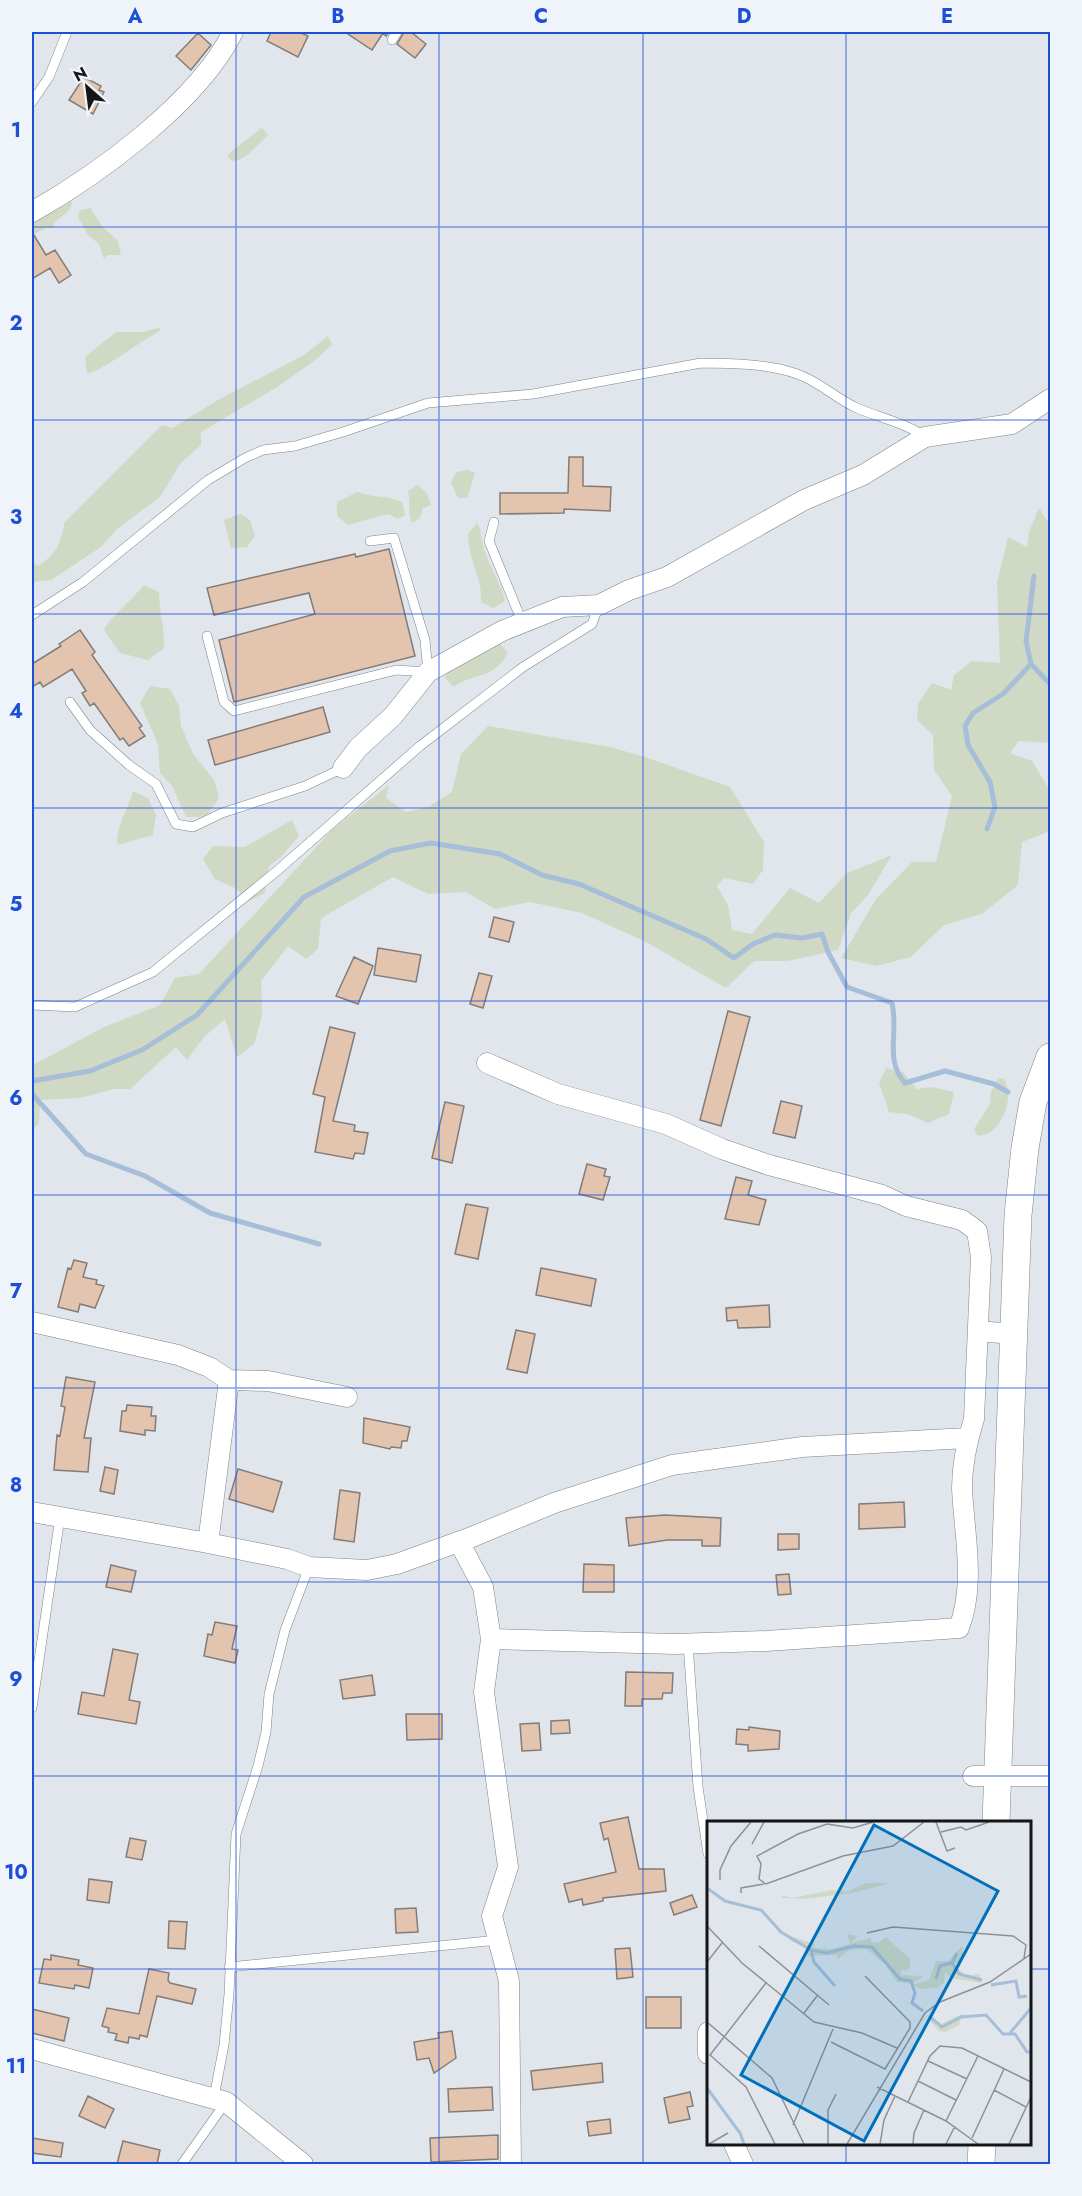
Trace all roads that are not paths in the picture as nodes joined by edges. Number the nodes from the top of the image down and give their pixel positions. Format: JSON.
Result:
{"nodes":[{"id":1,"x":68,"y":32,"type":"edge"},
{"id":2,"x":232,"y":32,"type":"edge"},
{"id":3,"x":32,"y":102,"type":"edge"},
{"id":4,"x":32,"y":212,"type":"edge"},
{"id":5,"x":1050,"y":399,"type":"edge"},
{"id":6,"x":925,"y":437,"type":"junction"},
{"id":7,"x":494,"y":522,"type":"dead end"},
{"id":8,"x":370,"y":541,"type":"dead end"},
{"id":9,"x":599,"y":605,"type":"junction"},
{"id":10,"x":32,"y":615,"type":"edge"},
{"id":11,"x":523,"y":624,"type":"junction"},
{"id":12,"x":207,"y":636,"type":"dead end"},
{"id":13,"x":428,"y":672,"type":"junction"},
{"id":14,"x":70,"y":702,"type":"dead end"},
{"id":15,"x":343,"y":768,"type":"joint"},
{"id":16,"x":32,"y":1005,"type":"edge"},
{"id":17,"x":1050,"y":1057,"type":"edge"},
{"id":18,"x":487,"y":1063,"type":"dead end"},
{"id":19,"x":32,"y":1322,"type":"edge"},
{"id":20,"x":978,"y":1331,"type":"junction"},
{"id":21,"x":1012,"y":1334,"type":"junction"},
{"id":22,"x":229,"y":1380,"type":"junction"},
{"id":23,"x":347,"y":1397,"type":"dead end"},
{"id":24,"x":967,"y":1438,"type":"junction"},
{"id":25,"x":32,"y":1512,"type":"edge"},
{"id":26,"x":60,"y":1517,"type":"junction"},
{"id":27,"x":459,"y":1542,"type":"junction"},
{"id":28,"x":208,"y":1543,"type":"junction"},
{"id":29,"x":309,"y":1567,"type":"junction"},
{"id":30,"x":491,"y":1639,"type":"junction"},
{"id":31,"x":688,"y":1643,"type":"junction"},
{"id":32,"x":32,"y":1708,"type":"edge"},
{"id":33,"x":1050,"y":1776,"type":"edge"},
{"id":34,"x":985,"y":1777,"type":"junction"},
{"id":35,"x":996,"y":1821,"type":"edge"},
{"id":36,"x":707,"y":1847,"type":"edge"},
{"id":37,"x":498,"y":1940,"type":"junction"},
{"id":38,"x":229,"y":1967,"type":"junction"},
{"id":39,"x":32,"y":2049,"type":"edge"},
{"id":40,"x":220,"y":2100,"type":"junction"},
{"id":41,"x":734,"y":2145,"type":"edge"},
{"id":42,"x":982,"y":2145,"type":"edge"},
{"id":43,"x":182,"y":2164,"type":"edge"},
{"id":44,"x":303,"y":2164,"type":"edge"},
{"id":45,"x":511,"y":2164,"type":"edge"},
{"id":46,"x":743,"y":2164,"type":"edge"},
{"id":47,"x":981,"y":2164,"type":"edge"}],
"edges":[{"from":1,"to":3,"type":"lane"},
{"from":2,"to":4,"type":"street"},
{"from":5,"to":6,"type":"street"},
{"from":6,"to":9,"type":"street"},
{"from":6,"to":10,"type":"lane"},
{"from":7,"to":11,"type":"lane"},
{"from":8,"to":13,"type":"lane"},
{"from":9,"to":11,"type":"street"},
{"from":9,"to":16,"type":"lane"},
{"from":11,"to":13,"type":"street"},
{"from":12,"to":13,"type":"lane"},
{"from":13,"to":15,"type":"street"},
{"from":14,"to":15,"type":"lane"},
{"from":17,"to":21,"type":"main road"},
{"from":18,"to":20,"type":"street"},
{"from":19,"to":22,"type":"street"},
{"from":20,"to":21,"type":"street"},
{"from":20,"to":24,"type":"street"},
{"from":21,"to":34,"type":"main road"},
{"from":22,"to":23,"type":"street"},
{"from":22,"to":28,"type":"street"},
{"from":24,"to":27,"type":"street"},
{"from":24,"to":31,"type":"street"},
{"from":25,"to":26,"type":"street"},
{"from":26,"to":28,"type":"street"},
{"from":26,"to":32,"type":"lane"},
{"from":27,"to":29,"type":"street"},
{"from":27,"to":30,"type":"street"},
{"from":28,"to":29,"type":"street"},
{"from":29,"to":38,"type":"lane"},
{"from":30,"to":31,"type":"street"},
{"from":30,"to":37,"type":"street"},
{"from":31,"to":36,"type":"lane"},
{"from":33,"to":34,"type":"street"},
{"from":34,"to":35,"type":"main road"},
{"from":37,"to":38,"type":"lane"},
{"from":37,"to":45,"type":"street"},
{"from":38,"to":40,"type":"lane"},
{"from":39,"to":40,"type":"street"},
{"from":40,"to":43,"type":"lane"},
{"from":40,"to":44,"type":"street"},
{"from":41,"to":46,"type":"street"},
{"from":42,"to":47,"type":"main road"}]}
